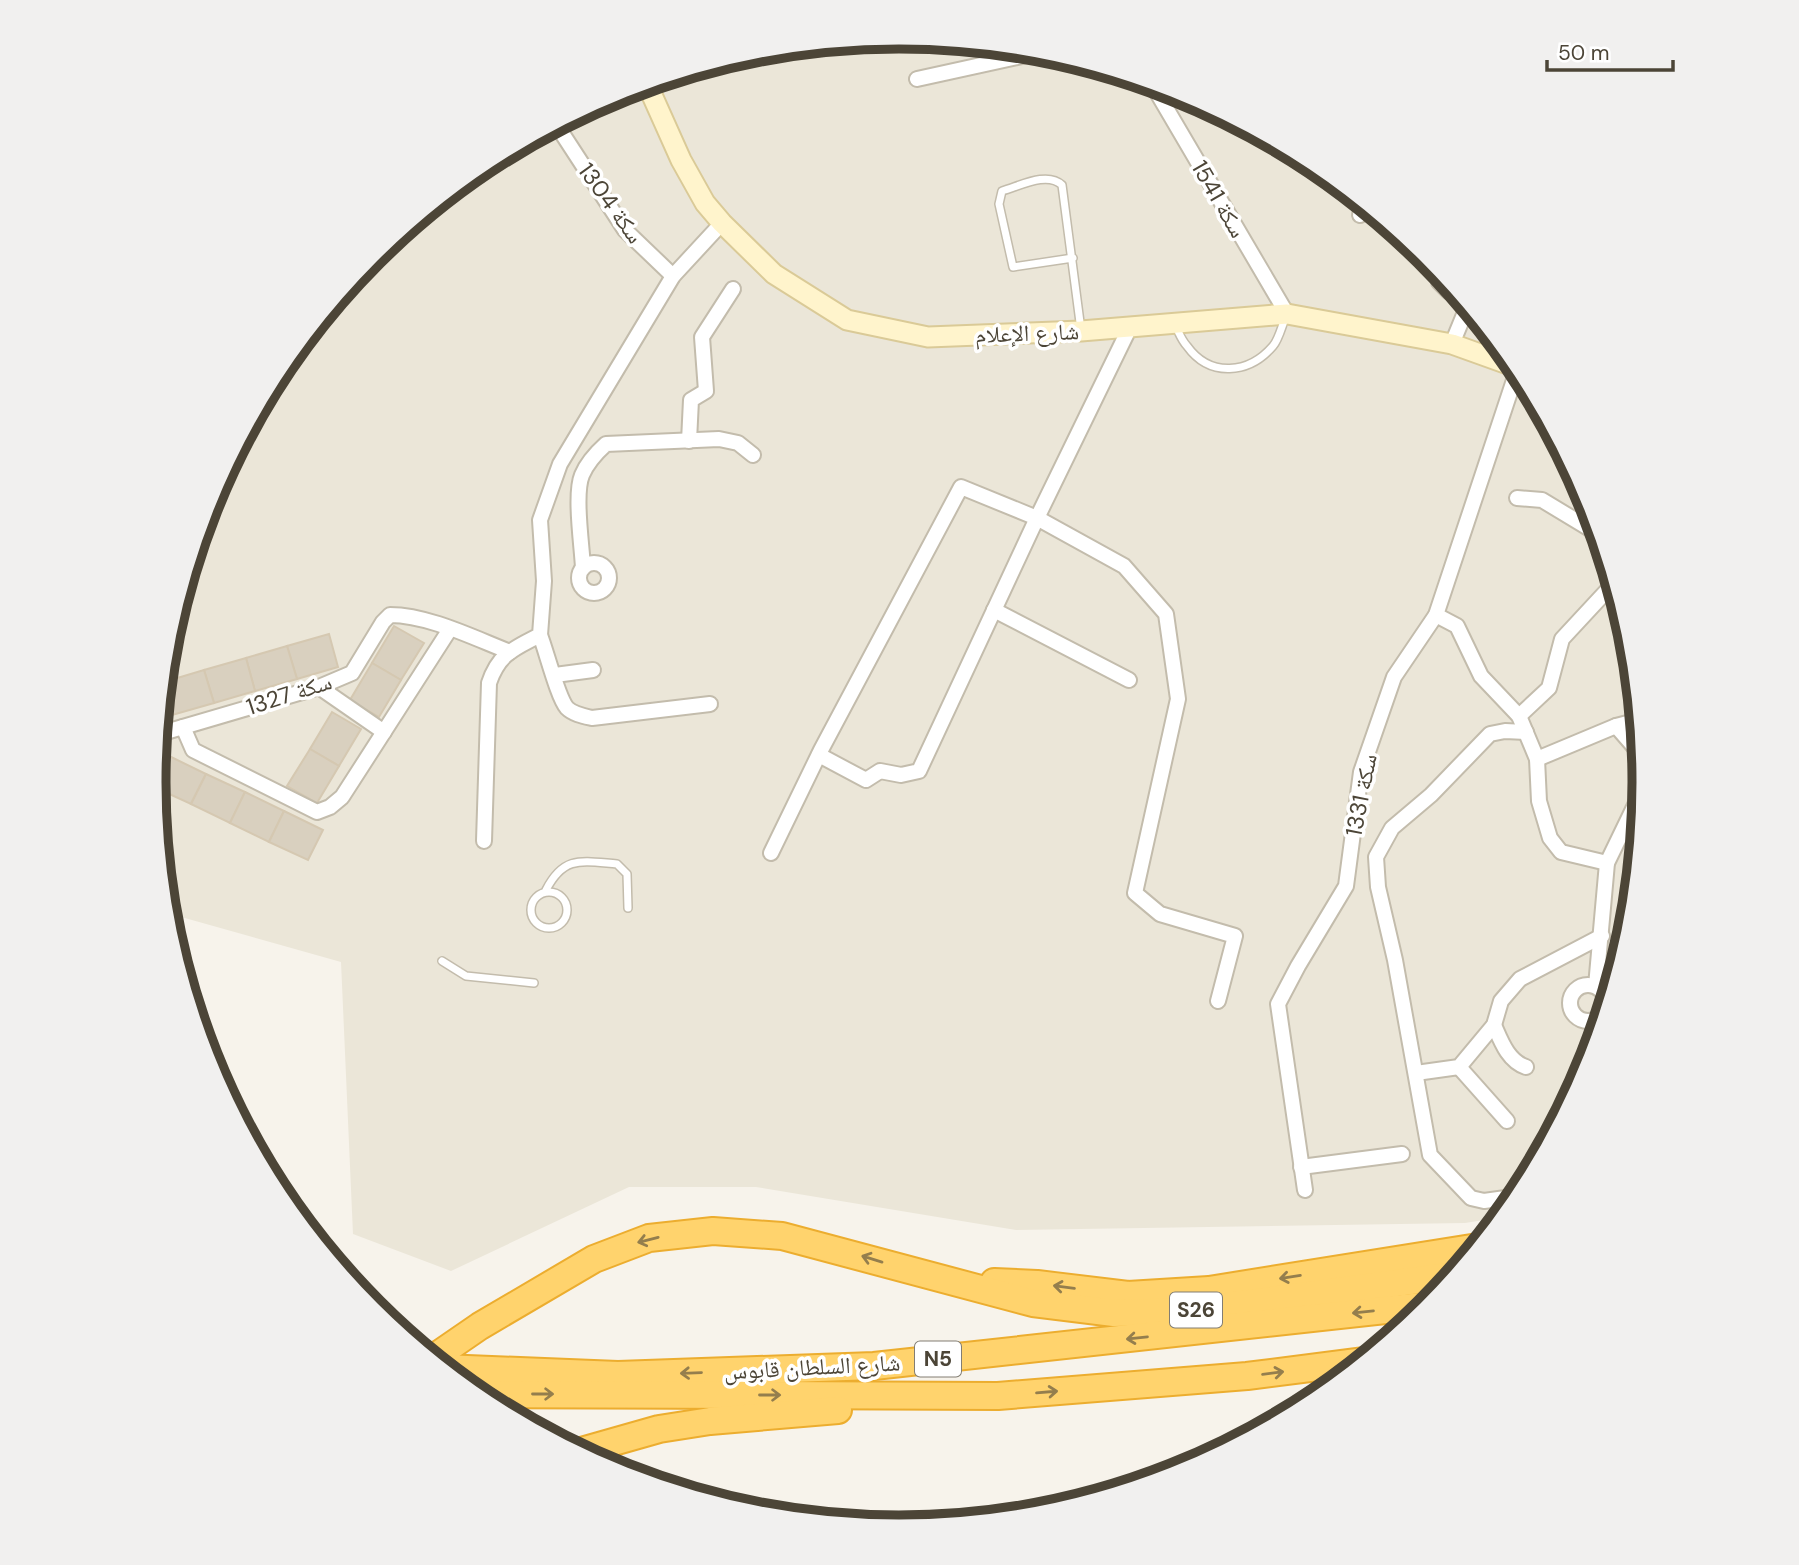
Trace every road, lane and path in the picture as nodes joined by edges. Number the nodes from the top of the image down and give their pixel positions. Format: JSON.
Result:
{"nodes":[{"id":1,"x":1013,"y":58,"type":"edge"},
{"id":2,"x":917,"y":79,"type":"dead end"},
{"id":3,"x":651,"y":93,"type":"edge"},
{"id":4,"x":1160,"y":97,"type":"edge"},
{"id":5,"x":561,"y":132,"type":"edge"},
{"id":6,"x":722,"y":223,"type":"junction"},
{"id":7,"x":1073,"y":258,"type":"junction"},
{"id":8,"x":673,"y":276,"type":"junction"},
{"id":9,"x":733,"y":289,"type":"dead end"},
{"id":10,"x":1287,"y":314,"type":"junction"},
{"id":11,"x":1464,"y":315,"type":"edge"},
{"id":12,"x":1174,"y":323,"type":"junction"},
{"id":13,"x":1130,"y":327,"type":"junction"},
{"id":14,"x":1081,"y":331,"type":"junction"},
{"id":15,"x":1452,"y":344,"type":"junction"},
{"id":16,"x":1499,"y":361,"type":"edge"},
{"id":17,"x":1514,"y":383,"type":"edge"},
{"id":18,"x":689,"y":441,"type":"junction"},
{"id":19,"x":753,"y":455,"type":"dead end"},
{"id":20,"x":1517,"y":498,"type":"dead end"},
{"id":21,"x":1037,"y":518,"type":"junction"},
{"id":22,"x":1586,"y":527,"type":"edge"},
{"id":23,"x":583,"y":568,"type":"dead end"},
{"id":24,"x":1607,"y":590,"type":"edge"},
{"id":25,"x":994,"y":610,"type":"junction"},
{"id":26,"x":1436,"y":615,"type":"junction"},
{"id":27,"x":450,"y":629,"type":"junction"},
{"id":28,"x":540,"y":635,"type":"junction"},
{"id":29,"x":510,"y":652,"type":"junction"},
{"id":30,"x":593,"y":670,"type":"dead end"},
{"id":31,"x":555,"y":676,"type":"junction"},
{"id":32,"x":1129,"y":680,"type":"dead end"},
{"id":33,"x":319,"y":687,"type":"junction"},
{"id":34,"x":710,"y":704,"type":"dead end"},
{"id":35,"x":1518,"y":716,"type":"junction"},
{"id":36,"x":1630,"y":722,"type":"edge"},
{"id":37,"x":1616,"y":726,"type":"junction"},
{"id":38,"x":183,"y":727,"type":"junction"},
{"id":39,"x":168,"y":731,"type":"edge"},
{"id":40,"x":384,"y":732,"type":"junction"},
{"id":41,"x":1526,"y":732,"type":"junction"},
{"id":42,"x":1631,"y":744,"type":"edge"},
{"id":43,"x":819,"y":755,"type":"junction"},
{"id":44,"x":1537,"y":759,"type":"junction"},
{"id":45,"x":1632,"y":812,"type":"edge"},
{"id":46,"x":484,"y":841,"type":"dead end"},
{"id":47,"x":771,"y":853,"type":"dead end"},
{"id":48,"x":1607,"y":863,"type":"junction"},
{"id":49,"x":546,"y":890,"type":"junction"},
{"id":50,"x":628,"y":908,"type":"dead end"},
{"id":51,"x":1602,"y":936,"type":"junction"},
{"id":52,"x":443,"y":961,"type":"dead end"},
{"id":53,"x":534,"y":983,"type":"dead end"},
{"id":54,"x":1596,"y":986,"type":"dead end"},
{"id":55,"x":1218,"y":1001,"type":"dead end"},
{"id":56,"x":1494,"y":1025,"type":"junction"},
{"id":57,"x":1459,"y":1067,"type":"junction"},
{"id":58,"x":1526,"y":1067,"type":"dead end"},
{"id":59,"x":1416,"y":1073,"type":"junction"},
{"id":60,"x":1507,"y":1121,"type":"dead end"},
{"id":61,"x":1402,"y":1154,"type":"dead end"},
{"id":62,"x":1301,"y":1167,"type":"junction"},
{"id":63,"x":1305,"y":1190,"type":"dead end"},
{"id":64,"x":1503,"y":1198,"type":"edge"},
{"id":65,"x":1465,"y":1249,"type":"edge"},
{"id":66,"x":1441,"y":1277,"type":"edge"},
{"id":67,"x":937,"y":1279,"type":"junction"},
{"id":68,"x":1411,"y":1307,"type":"edge"},
{"id":69,"x":440,"y":1353,"type":"edge"},
{"id":70,"x":1347,"y":1363,"type":"edge"},
{"id":71,"x":459,"y":1369,"type":"edge"},
{"id":72,"x":495,"y":1394,"type":"edge"},
{"id":73,"x":998,"y":1396,"type":"junction"},
{"id":74,"x":592,"y":1448,"type":"edge"}],
"edges":[{"from":1,"to":2,"type":"street"},
{"from":3,"to":6,"type":"main road","name":"شارع الإعلام"},
{"from":4,"to":10,"type":"street","name":"سكة 1541"},
{"from":5,"to":8,"type":"street","name":"سكة 1304"},
{"from":6,"to":8,"type":"street"},
{"from":6,"to":14,"type":"main road","name":"شارع الإعلام"},
{"from":7,"to":7,"type":"lane"},
{"from":7,"to":14,"type":"lane"},
{"from":8,"to":28,"type":"street"},
{"from":9,"to":18,"type":"street"},
{"from":10,"to":12,"type":"main road","name":"شارع الإعلام"},
{"from":10,"to":12,"type":"lane"},
{"from":10,"to":15,"type":"main road","name":"شارع الإعلام"},
{"from":11,"to":15,"type":"street"},
{"from":12,"to":13,"type":"main road","name":"شارع الإعلام"},
{"from":13,"to":14,"type":"main road","name":"شارع الإعلام"},
{"from":13,"to":21,"type":"street"},
{"from":15,"to":16,"type":"main road","name":"شارع الإعلام"},
{"from":17,"to":26,"type":"street","name":"سكة 1331"},
{"from":18,"to":19,"type":"street"},
{"from":18,"to":23,"type":"street"},
{"from":20,"to":22,"type":"street"},
{"from":21,"to":25,"type":"street"},
{"from":21,"to":43,"type":"street"},
{"from":21,"to":55,"type":"street"},
{"from":24,"to":35,"type":"street"},
{"from":25,"to":32,"type":"street"},
{"from":25,"to":43,"type":"street"},
{"from":26,"to":35,"type":"street"},
{"from":26,"to":62,"type":"street","name":"سكة 1331"},
{"from":27,"to":29,"type":"street","name":"سكة 1327"},
{"from":27,"to":33,"type":"street","name":"سكة 1327"},
{"from":27,"to":40,"type":"street"},
{"from":28,"to":29,"type":"street"},
{"from":28,"to":31,"type":"street"},
{"from":29,"to":46,"type":"street"},
{"from":30,"to":31,"type":"street"},
{"from":31,"to":34,"type":"street"},
{"from":33,"to":38,"type":"street","name":"سكة 1327"},
{"from":33,"to":40,"type":"street"},
{"from":35,"to":41,"type":"street"},
{"from":36,"to":37,"type":"street"},
{"from":37,"to":42,"type":"street"},
{"from":37,"to":44,"type":"street"},
{"from":38,"to":39,"type":"street","name":"سكة 1327"},
{"from":38,"to":40,"type":"street"},
{"from":41,"to":44,"type":"street"},
{"from":41,"to":59,"type":"street"},
{"from":43,"to":47,"type":"street"},
{"from":44,"to":48,"type":"street"},
{"from":45,"to":48,"type":"street"},
{"from":48,"to":51,"type":"street"},
{"from":49,"to":49,"type":"lane"},
{"from":49,"to":50,"type":"lane"},
{"from":51,"to":54,"type":"street"},
{"from":51,"to":56,"type":"street"},
{"from":52,"to":53,"type":"lane"},
{"from":56,"to":57,"type":"street"},
{"from":56,"to":58,"type":"street"},
{"from":57,"to":59,"type":"street"},
{"from":57,"to":60,"type":"street"},
{"from":59,"to":64,"type":"street"},
{"from":61,"to":62,"type":"street"},
{"from":62,"to":63,"type":"street","name":"سكة 1331"},
{"from":65,"to":67,"type":"highway","one_way":true},
{"from":66,"to":67,"type":"highway","number":"S26"},
{"from":67,"to":69,"type":"highway","number":"S26","one_way":true},
{"from":68,"to":71,"type":"highway","name":"شارع السلطان قابوس","number":"N5","one_way":true},
{"from":73,"to":70,"type":"highway","name":"شارع السلطان قابوس","number":"N5","one_way":true},
{"from":72,"to":73,"type":"highway","name":"شارع السلطان قابوس","number":"N5","one_way":true},
{"from":73,"to":74,"type":"highway"}]}
